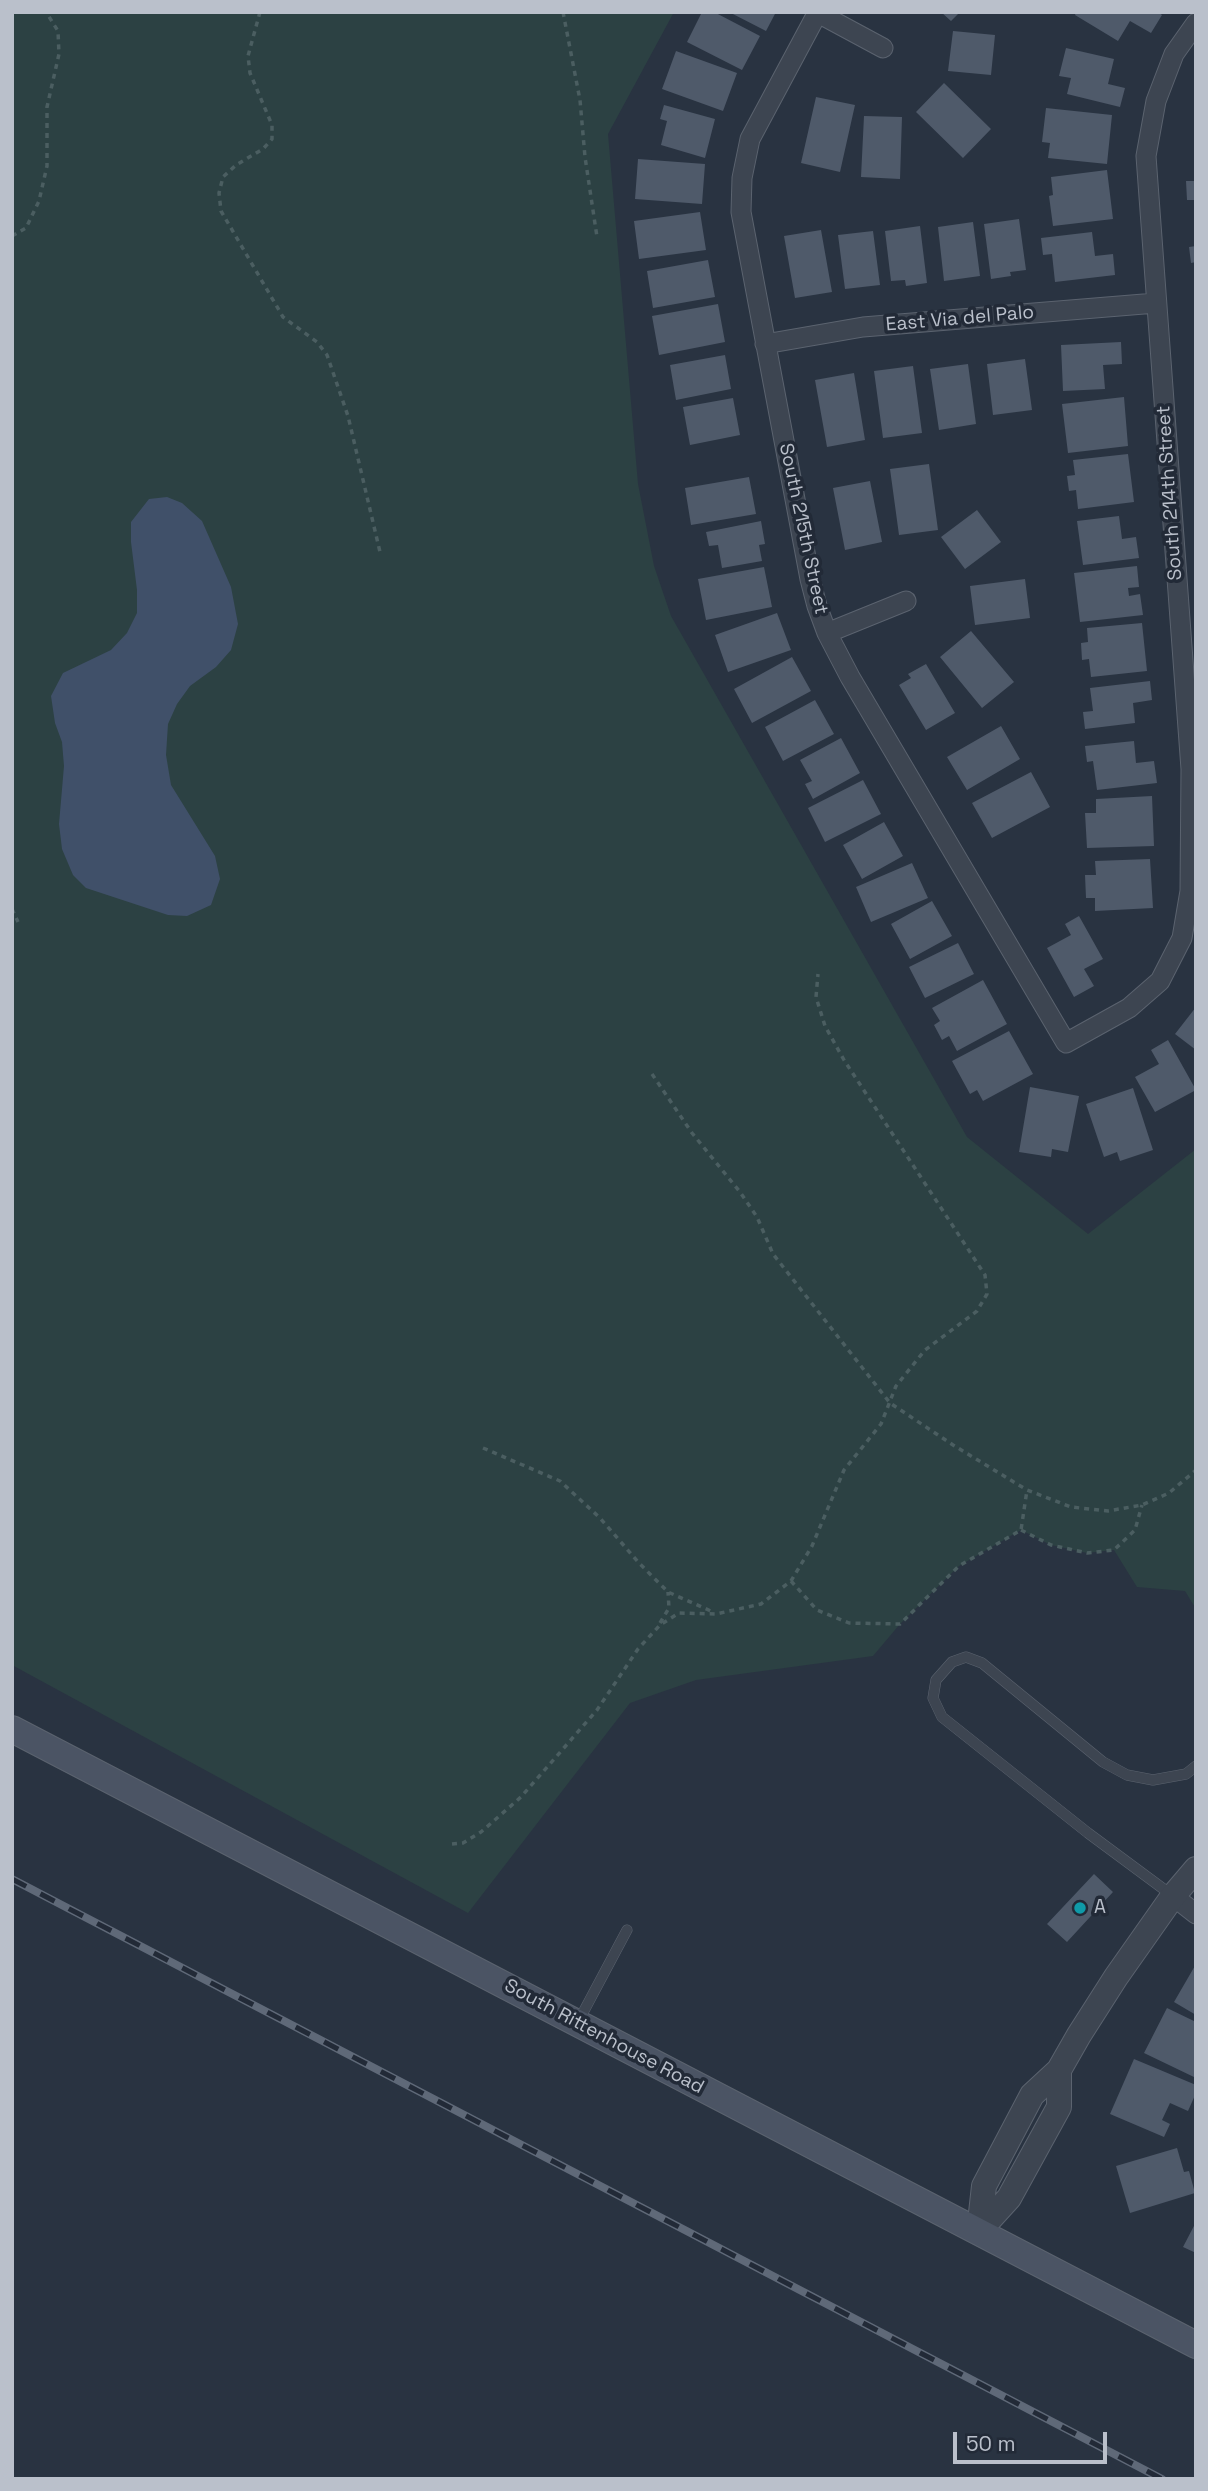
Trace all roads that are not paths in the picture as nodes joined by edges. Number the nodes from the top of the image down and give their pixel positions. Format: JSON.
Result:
{"nodes":[{"id":1,"x":818,"y":13,"type":"edge"},
{"id":2,"x":1196,"y":23,"type":"edge"},
{"id":3,"x":883,"y":48,"type":"dead end"},
{"id":4,"x":1156,"y":303,"type":"junction"},
{"id":5,"x":765,"y":344,"type":"junction"},
{"id":6,"x":906,"y":601,"type":"dead end"},
{"id":7,"x":827,"y":633,"type":"junction"},
{"id":8,"x":1189,"y":940,"type":"edge"},
{"id":9,"x":1066,"y":1043,"type":"joint"},
{"id":10,"x":12,"y":1729,"type":"edge"},
{"id":11,"x":1196,"y":1766,"type":"edge"},
{"id":12,"x":1196,"y":1869,"type":"edge"},
{"id":13,"x":1173,"y":1896,"type":"junction"},
{"id":14,"x":1196,"y":1914,"type":"edge"},
{"id":15,"x":627,"y":1930,"type":"dead end"},
{"id":16,"x":577,"y":2024,"type":"junction"},
{"id":17,"x":979,"y":2231,"type":"junction"},
{"id":18,"x":1196,"y":2344,"type":"edge"}],
"edges":[{"from":1,"to":3,"type":"street"},
{"from":1,"to":5,"type":"street","name":"South 215th Street"},
{"from":2,"to":4,"type":"street","name":"South 214th Street"},
{"from":4,"to":5,"type":"street","name":"East Via del Palo"},
{"from":4,"to":8,"type":"street","name":"South 214th Street"},
{"from":5,"to":7,"type":"street","name":"South 215th Street"},
{"from":6,"to":7,"type":"street"},
{"from":7,"to":9,"type":"street","name":"South 215th Street"},
{"from":8,"to":9,"type":"street","name":"South 214th Street"},
{"from":10,"to":16,"type":"main road","name":"South Rittenhouse Road"},
{"from":11,"to":13,"type":"lane"},
{"from":12,"to":13,"type":"street"},
{"from":13,"to":14,"type":"street"},
{"from":13,"to":17,"type":"street"},
{"from":15,"to":16,"type":"lane"},
{"from":16,"to":17,"type":"main road","name":"South Rittenhouse Road"},
{"from":17,"to":18,"type":"main road","name":"South Rittenhouse Road"}]}
